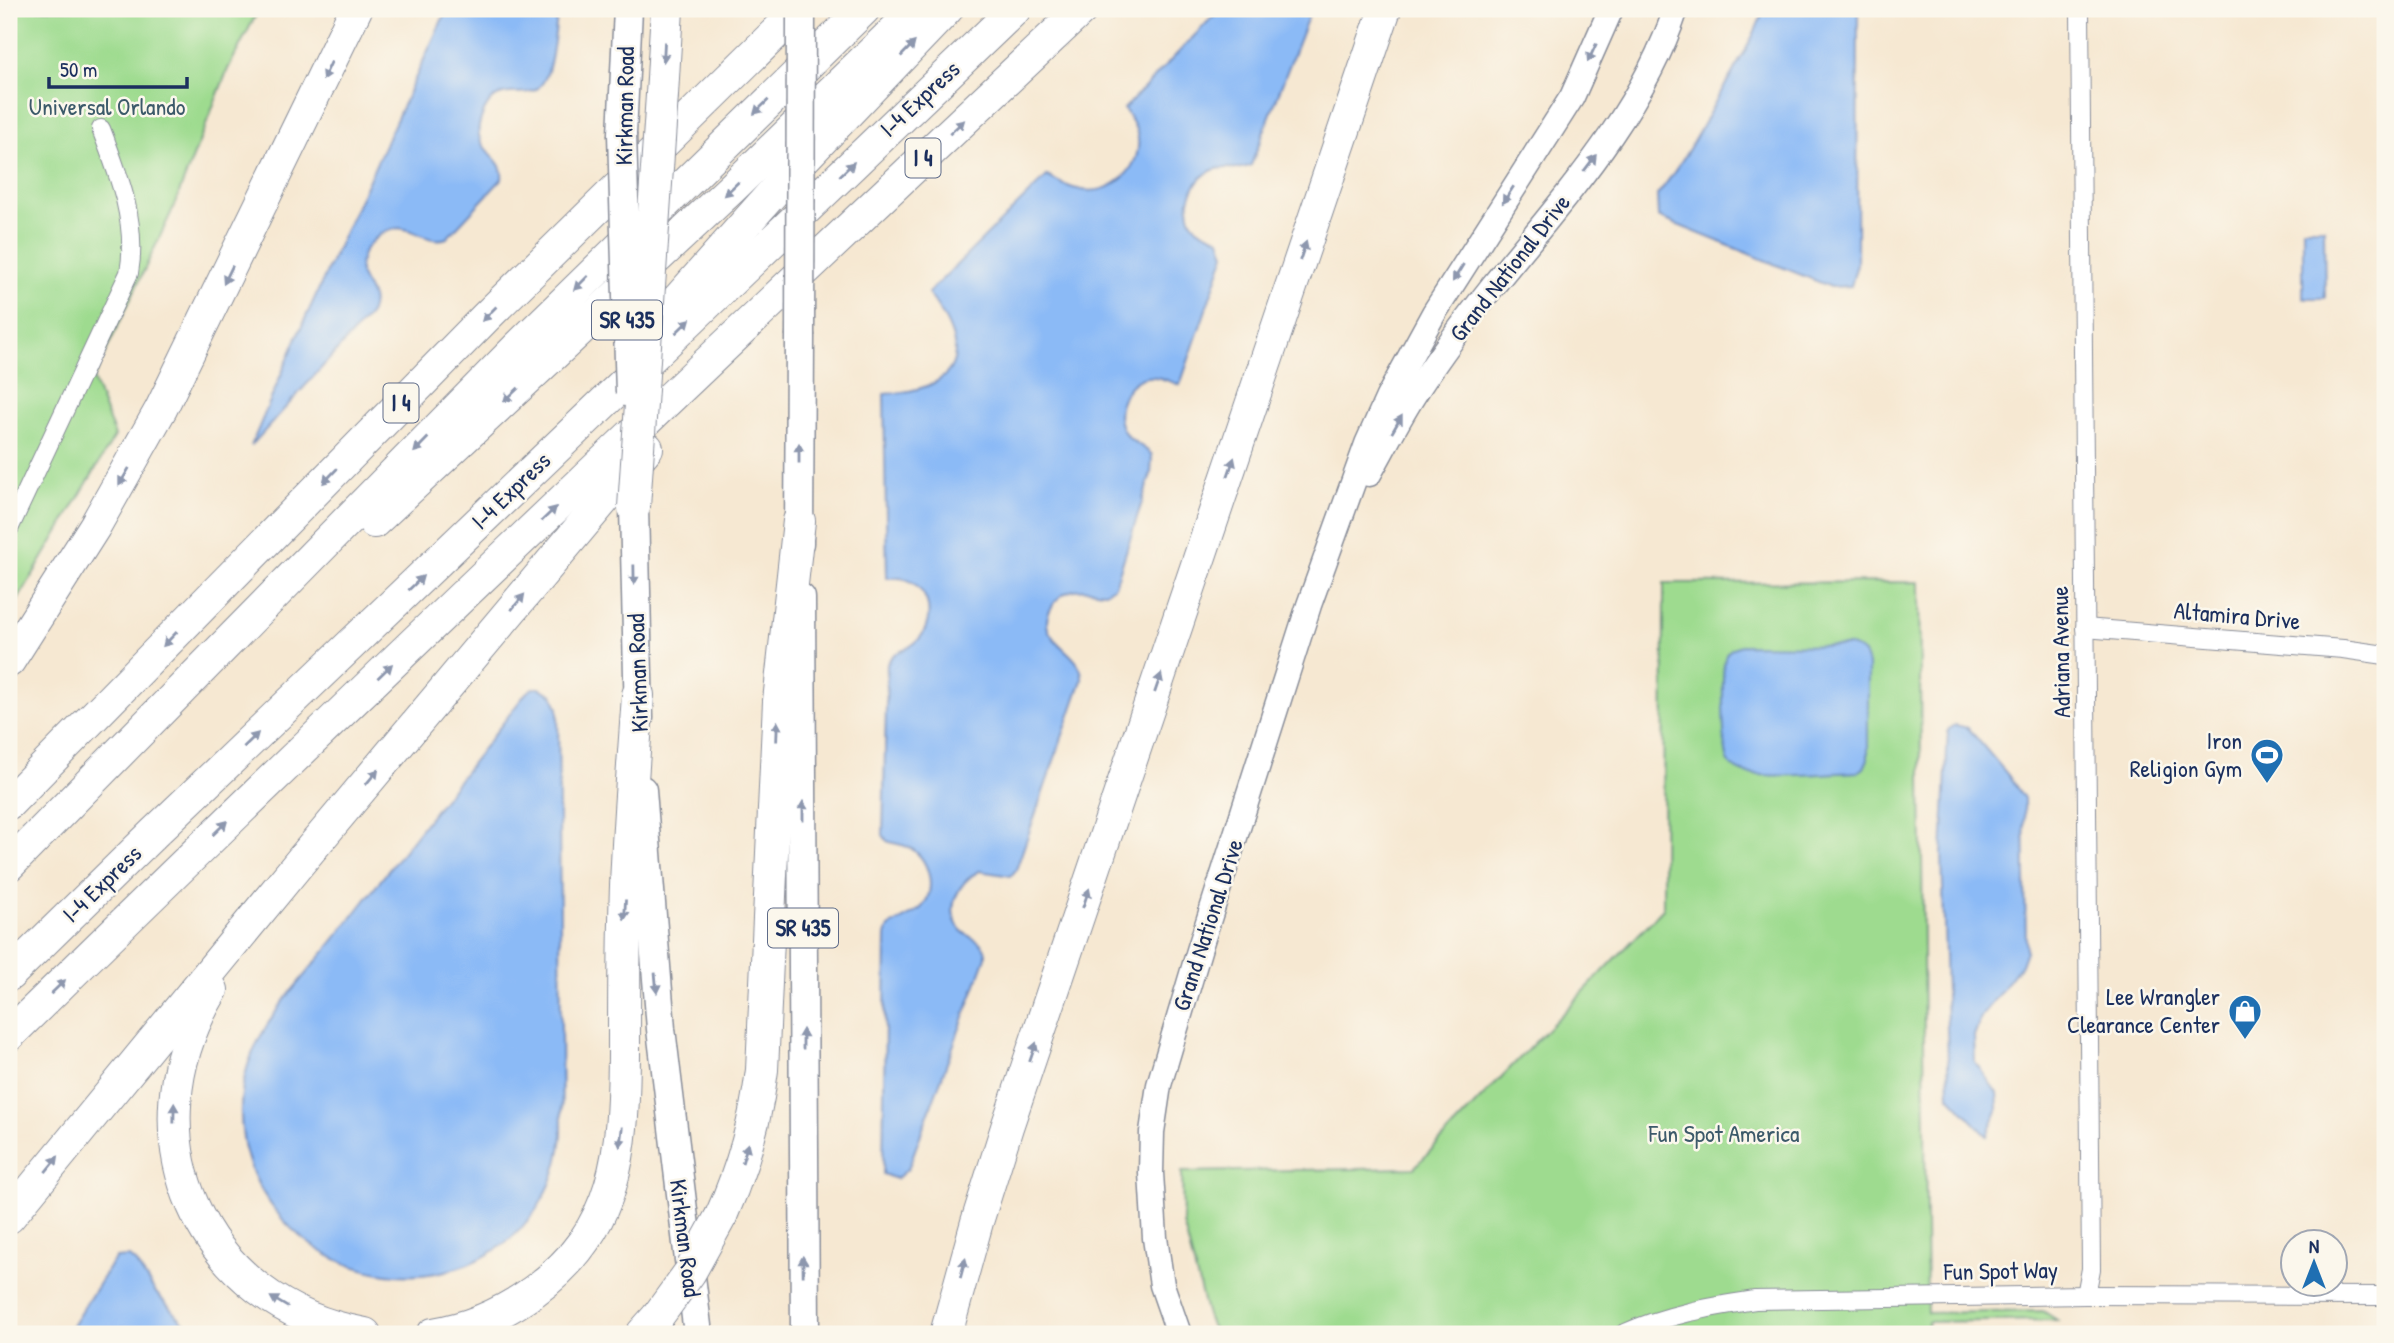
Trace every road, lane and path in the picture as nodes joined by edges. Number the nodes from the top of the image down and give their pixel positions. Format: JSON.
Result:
{"nodes":[{"id":1,"x":356,"y":9,"type":"edge"},
{"id":2,"x":628,"y":9,"type":"edge"},
{"id":3,"x":667,"y":9,"type":"edge"},
{"id":4,"x":800,"y":9,"type":"edge"},
{"id":5,"x":864,"y":9,"type":"edge"},
{"id":6,"x":917,"y":9,"type":"edge"},
{"id":7,"x":947,"y":9,"type":"edge"},
{"id":8,"x":1015,"y":9,"type":"edge"},
{"id":9,"x":1082,"y":9,"type":"edge"},
{"id":10,"x":1385,"y":9,"type":"edge"},
{"id":11,"x":1611,"y":9,"type":"edge"},
{"id":12,"x":1676,"y":9,"type":"edge"},
{"id":13,"x":2080,"y":9,"type":"edge"},
{"id":14,"x":101,"y":129,"type":"dead end"},
{"id":15,"x":764,"y":308,"type":"junction"},
{"id":16,"x":634,"y":507,"type":"junction"},
{"id":17,"x":492,"y":509,"type":"junction"},
{"id":18,"x":799,"y":521,"type":"junction"},
{"id":19,"x":1339,"y":526,"type":"junction"},
{"id":20,"x":9,"y":529,"type":"edge"},
{"id":21,"x":2085,"y":628,"type":"junction"},
{"id":22,"x":2385,"y":655,"type":"edge"},
{"id":23,"x":9,"y":662,"type":"edge"},
{"id":24,"x":638,"y":695,"type":"junction"},
{"id":25,"x":9,"y":803,"type":"edge"},
{"id":26,"x":45,"y":828,"type":"junction"},
{"id":27,"x":300,"y":862,"type":"junction"},
{"id":28,"x":9,"y":865,"type":"edge"},
{"id":29,"x":9,"y":975,"type":"edge"},
{"id":30,"x":9,"y":1035,"type":"edge"},
{"id":31,"x":9,"y":1217,"type":"edge"},
{"id":32,"x":2086,"y":1295,"type":"junction"},
{"id":33,"x":2385,"y":1296,"type":"edge"},
{"id":34,"x":650,"y":1325,"type":"edge"},
{"id":35,"x":365,"y":1334,"type":"edge"},
{"id":36,"x":433,"y":1334,"type":"edge"},
{"id":37,"x":698,"y":1334,"type":"edge"},
{"id":38,"x":805,"y":1334,"type":"edge"},
{"id":39,"x":946,"y":1334,"type":"edge"},
{"id":40,"x":1179,"y":1334,"type":"edge"},
{"id":41,"x":1623,"y":1334,"type":"edge"}],
"edges":[{"from":1,"to":23,"type":"highway","one_way":true},
{"from":2,"to":16,"type":"main road","name":"Kirkman Road","number":"SR 435","bridge":true},
{"from":3,"to":16,"type":"highway","one_way":true,"bridge":true},
{"from":18,"to":4,"type":"main road","number":"SR 435","one_way":true,"bridge":true},
{"from":4,"to":25,"type":"highway","number":"I 4","one_way":true},
{"from":5,"to":26,"type":"highway","one_way":true},
{"from":6,"to":26,"type":"highway","one_way":true},
{"from":17,"to":7,"type":"highway","one_way":true},
{"from":17,"to":8,"type":"highway","name":"I-4 Express","one_way":true},
{"from":15,"to":9,"type":"highway","number":"I 4","one_way":true},
{"from":39,"to":10,"type":"highway","one_way":true},
{"from":11,"to":19,"type":"street","name":"Grand National Drive","one_way":true},
{"from":19,"to":12,"type":"street","name":"Grand National Drive","one_way":true},
{"from":13,"to":21,"type":"street","name":"Adriana Avenue"},
{"from":14,"to":20,"type":"street"},
{"from":27,"to":15,"type":"highway","one_way":true},
{"from":30,"to":15,"type":"highway","number":"I 4","one_way":true},
{"from":16,"to":24,"type":"main road","name":"Kirkman Road","number":"SR 435","one_way":true},
{"from":29,"to":17,"type":"highway","name":"I-4 Express","one_way":true},
{"from":34,"to":18,"type":"highway","one_way":true,"bridge":true},
{"from":38,"to":18,"type":"main road","number":"SR 435","one_way":true},
{"from":19,"to":40,"type":"street","name":"Grand National Drive"},
{"from":21,"to":22,"type":"street","name":"Altamira Drive"},
{"from":21,"to":32,"type":"street","name":"Adriana Avenue"},
{"from":24,"to":36,"type":"highway","one_way":true},
{"from":24,"to":37,"type":"main road","name":"Kirkman Road","number":"SR 435","one_way":true},
{"from":26,"to":28,"type":"highway"},
{"from":31,"to":27,"type":"highway","one_way":true},
{"from":35,"to":27,"type":"highway","one_way":true},
{"from":32,"to":33,"type":"street","name":"Fun Spot Way"},
{"from":32,"to":41,"type":"street","name":"Fun Spot Way"}]}
